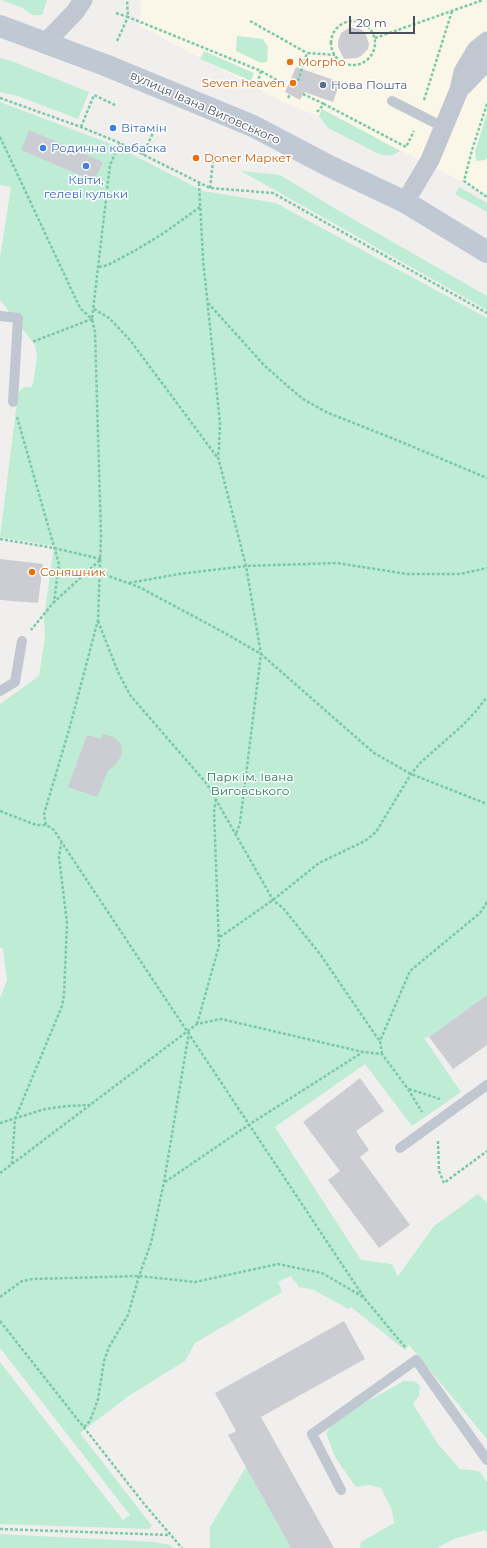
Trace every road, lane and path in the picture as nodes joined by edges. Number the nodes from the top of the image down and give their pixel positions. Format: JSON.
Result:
{"nodes":[{"id":1,"x":83,"y":0,"type":"edge"},
{"id":2,"x":127,"y":0,"type":"edge"},
{"id":3,"x":483,"y":0,"type":"edge"},
{"id":4,"x":452,"y":11,"type":"junction"},
{"id":5,"x":116,"y":13,"type":"dead end"},
{"id":6,"x":128,"y":17,"type":"junction"},
{"id":7,"x":250,"y":21,"type":"dead end"},
{"id":8,"x":0,"y":26,"type":"edge"},
{"id":9,"x":375,"y":38,"type":"junction"},
{"id":10,"x":117,"y":41,"type":"dead end"},
{"id":11,"x":487,"y":41,"type":"edge"},
{"id":12,"x":46,"y":42,"type":"junction"},
{"id":13,"x":307,"y":53,"type":"junction"},
{"id":14,"x":335,"y":55,"type":"junction"},
{"id":15,"x":487,"y":61,"type":"edge"},
{"id":16,"x":261,"y":71,"type":"junction"},
{"id":17,"x":258,"y":81,"type":"dead end"},
{"id":18,"x":298,"y":81,"type":"dead end"},
{"id":19,"x":287,"y":86,"type":"dead end"},
{"id":20,"x":459,"y":90,"type":"junction"},
{"id":21,"x":290,"y":94,"type":"dead end"},
{"id":22,"x":303,"y":94,"type":"dead end"},
{"id":23,"x":0,"y":98,"type":"edge"},
{"id":24,"x":288,"y":98,"type":"dead end"},
{"id":25,"x":392,"y":101,"type":"dead end"},
{"id":26,"x":423,"y":103,"type":"dead end"},
{"id":27,"x":324,"y":104,"type":"junction"},
{"id":28,"x":487,"y":104,"type":"edge"},
{"id":29,"x":117,"y":106,"type":"dead end"},
{"id":30,"x":317,"y":112,"type":"dead end"},
{"id":31,"x":157,"y":124,"type":"dead end"},
{"id":32,"x":81,"y":127,"type":"junction"},
{"id":33,"x":443,"y":127,"type":"junction"},
{"id":34,"x":415,"y":130,"type":"dead end"},
{"id":35,"x":0,"y":136,"type":"edge"},
{"id":36,"x":120,"y":143,"type":"junction"},
{"id":37,"x":214,"y":153,"type":"dead end"},
{"id":38,"x":143,"y":155,"type":"junction"},
{"id":39,"x":199,"y":183,"type":"junction"},
{"id":40,"x":210,"y":188,"type":"junction"},
{"id":41,"x":487,"y":197,"type":"edge"},
{"id":42,"x":405,"y":202,"type":"junction"},
{"id":43,"x":200,"y":207,"type":"junction"},
{"id":44,"x":487,"y":252,"type":"edge"},
{"id":45,"x":99,"y":267,"type":"junction"},
{"id":46,"x":207,"y":303,"type":"junction"},
{"id":47,"x":94,"y":309,"type":"junction"},
{"id":48,"x":487,"y":313,"type":"edge"},
{"id":49,"x":0,"y":316,"type":"edge"},
{"id":50,"x":92,"y":319,"type":"junction"},
{"id":51,"x":16,"y":347,"type":"junction"},
{"id":52,"x":13,"y":402,"type":"joint"},
{"id":53,"x":218,"y":457,"type":"junction"},
{"id":54,"x":487,"y":478,"type":"edge"},
{"id":55,"x":0,"y":539,"type":"edge"},
{"id":56,"x":54,"y":548,"type":"junction"},
{"id":57,"x":101,"y":559,"type":"junction"},
{"id":58,"x":246,"y":566,"type":"junction"},
{"id":59,"x":487,"y":568,"type":"edge"},
{"id":60,"x":100,"y":573,"type":"junction"},
{"id":61,"x":128,"y":583,"type":"junction"},
{"id":62,"x":54,"y":602,"type":"junction"},
{"id":63,"x":98,"y":620,"type":"junction"},
{"id":64,"x":22,"y":641,"type":"joint"},
{"id":65,"x":261,"y":654,"type":"junction"},
{"id":66,"x":0,"y":691,"type":"edge"},
{"id":67,"x":487,"y":697,"type":"edge"},
{"id":68,"x":411,"y":774,"type":"junction"},
{"id":69,"x":216,"y":798,"type":"junction"},
{"id":70,"x":487,"y":804,"type":"edge"},
{"id":71,"x":0,"y":810,"type":"edge"},
{"id":72,"x":46,"y":825,"type":"junction"},
{"id":73,"x":236,"y":834,"type":"junction"},
{"id":74,"x":61,"y":843,"type":"junction"},
{"id":75,"x":273,"y":900,"type":"junction"},
{"id":76,"x":487,"y":902,"type":"edge"},
{"id":77,"x":220,"y":936,"type":"junction"},
{"id":78,"x":197,"y":1024,"type":"junction"},
{"id":79,"x":189,"y":1031,"type":"junction"},
{"id":80,"x":380,"y":1041,"type":"junction"},
{"id":81,"x":363,"y":1052,"type":"junction"},
{"id":82,"x":382,"y":1054,"type":"junction"},
{"id":83,"x":487,"y":1085,"type":"edge"},
{"id":84,"x":91,"y":1105,"type":"junction"},
{"id":85,"x":15,"y":1119,"type":"junction"},
{"id":86,"x":0,"y":1123,"type":"edge"},
{"id":87,"x":250,"y":1124,"type":"junction"},
{"id":88,"x":430,"y":1125,"type":"junction"},
{"id":89,"x":400,"y":1148,"type":"dead end"},
{"id":90,"x":487,"y":1151,"type":"edge"},
{"id":91,"x":12,"y":1164,"type":"junction"},
{"id":92,"x":0,"y":1173,"type":"edge"},
{"id":93,"x":164,"y":1182,"type":"junction"},
{"id":94,"x":139,"y":1276,"type":"junction"},
{"id":95,"x":0,"y":1297,"type":"edge"},
{"id":96,"x":365,"y":1299,"type":"junction"},
{"id":97,"x":0,"y":1321,"type":"edge"},
{"id":98,"x":416,"y":1360,"type":"junction"},
{"id":99,"x":84,"y":1427,"type":"junction"},
{"id":100,"x":487,"y":1460,"type":"edge"},
{"id":101,"x":341,"y":1490,"type":"dead end"},
{"id":102,"x":0,"y":1529,"type":"edge"},
{"id":103,"x":171,"y":1535,"type":"junction"},
{"id":104,"x":182,"y":1548,"type":"edge"}],
"edges":[{"from":1,"to":12,"type":"street"},
{"from":2,"to":6,"type":"path"},
{"from":3,"to":4,"type":"path"},
{"from":4,"to":9,"type":"path"},
{"from":4,"to":26,"type":"path"},
{"from":5,"to":6,"type":"path"},
{"from":6,"to":10,"type":"path"},
{"from":6,"to":16,"type":"path"},
{"from":7,"to":13,"type":"path"},
{"from":8,"to":12,"type":"main road","name":"вулиця Івана Виговського"},
{"from":9,"to":14,"type":"path"},
{"from":9,"to":14,"type":"path"},
{"from":11,"to":20,"type":"street"},
{"from":12,"to":42,"type":"main road","name":"вулиця Івана Виговського"},
{"from":13,"to":14,"type":"path"},
{"from":13,"to":18,"type":"path"},
{"from":15,"to":20,"type":"street"},
{"from":16,"to":17,"type":"path"},
{"from":16,"to":19,"type":"path"},
{"from":20,"to":33,"type":"street"},
{"from":21,"to":24,"type":"path"},
{"from":22,"to":27,"type":"path"},
{"from":23,"to":32,"type":"path"},
{"from":25,"to":33,"type":"lane"},
{"from":27,"to":30,"type":"path"},
{"from":27,"to":34,"type":"path"},
{"from":28,"to":41,"type":"path"},
{"from":29,"to":32,"type":"path"},
{"from":31,"to":38,"type":"path"},
{"from":32,"to":36,"type":"path"},
{"from":33,"to":42,"type":"street"},
{"from":35,"to":50,"type":"path"},
{"from":36,"to":38,"type":"path"},
{"from":36,"to":45,"type":"path"},
{"from":37,"to":40,"type":"path"},
{"from":38,"to":39,"type":"path"},
{"from":39,"to":40,"type":"path"},
{"from":39,"to":43,"type":"path"},
{"from":40,"to":48,"type":"path"},
{"from":42,"to":44,"type":"main road","name":"вулиця Івана Виговського"},
{"from":43,"to":45,"type":"path"},
{"from":43,"to":46,"type":"path"},
{"from":45,"to":47,"type":"path"},
{"from":46,"to":53,"type":"path"},
{"from":46,"to":54,"type":"path"},
{"from":47,"to":50,"type":"path"},
{"from":47,"to":53,"type":"path"},
{"from":49,"to":51,"type":"lane"},
{"from":50,"to":51,"type":"path"},
{"from":50,"to":57,"type":"path"},
{"from":51,"to":52,"type":"lane"},
{"from":52,"to":56,"type":"path"},
{"from":53,"to":58,"type":"path"},
{"from":55,"to":56,"type":"path"},
{"from":56,"to":57,"type":"path"},
{"from":56,"to":62,"type":"path"},
{"from":57,"to":60,"type":"path"},
{"from":57,"to":62,"type":"path"},
{"from":58,"to":59,"type":"path"},
{"from":58,"to":61,"type":"path"},
{"from":58,"to":65,"type":"path"},
{"from":60,"to":61,"type":"path"},
{"from":60,"to":63,"type":"path"},
{"from":61,"to":65,"type":"path"},
{"from":62,"to":64,"type":"path"},
{"from":63,"to":69,"type":"path"},
{"from":63,"to":72,"type":"path"},
{"from":64,"to":66,"type":"lane"},
{"from":65,"to":68,"type":"path"},
{"from":65,"to":73,"type":"path"},
{"from":67,"to":68,"type":"path"},
{"from":68,"to":70,"type":"path"},
{"from":68,"to":75,"type":"path"},
{"from":69,"to":73,"type":"path"},
{"from":69,"to":77,"type":"path"},
{"from":71,"to":72,"type":"path"},
{"from":72,"to":74,"type":"path"},
{"from":73,"to":75,"type":"path"},
{"from":74,"to":79,"type":"path"},
{"from":74,"to":85,"type":"path"},
{"from":75,"to":77,"type":"path"},
{"from":75,"to":80,"type":"path"},
{"from":76,"to":80,"type":"path"},
{"from":77,"to":78,"type":"path"},
{"from":78,"to":79,"type":"path"},
{"from":78,"to":81,"type":"path"},
{"from":79,"to":84,"type":"path"},
{"from":79,"to":87,"type":"path"},
{"from":79,"to":93,"type":"path"},
{"from":80,"to":82,"type":"path"},
{"from":81,"to":82,"type":"path"},
{"from":81,"to":87,"type":"path"},
{"from":82,"to":88,"type":"path"},
{"from":83,"to":88,"type":"lane"},
{"from":84,"to":85,"type":"path"},
{"from":84,"to":91,"type":"path"},
{"from":85,"to":86,"type":"path"},
{"from":85,"to":91,"type":"path"},
{"from":87,"to":93,"type":"path"},
{"from":87,"to":96,"type":"path"},
{"from":88,"to":89,"type":"lane"},
{"from":88,"to":90,"type":"path"},
{"from":91,"to":92,"type":"path"},
{"from":93,"to":94,"type":"path"},
{"from":94,"to":95,"type":"path"},
{"from":94,"to":96,"type":"path"},
{"from":94,"to":99,"type":"path"},
{"from":96,"to":98,"type":"path"},
{"from":97,"to":99,"type":"path"},
{"from":98,"to":100,"type":"lane"},
{"from":98,"to":101,"type":"lane"},
{"from":99,"to":103,"type":"path"},
{"from":102,"to":103,"type":"path"},
{"from":103,"to":104,"type":"path"}]}
